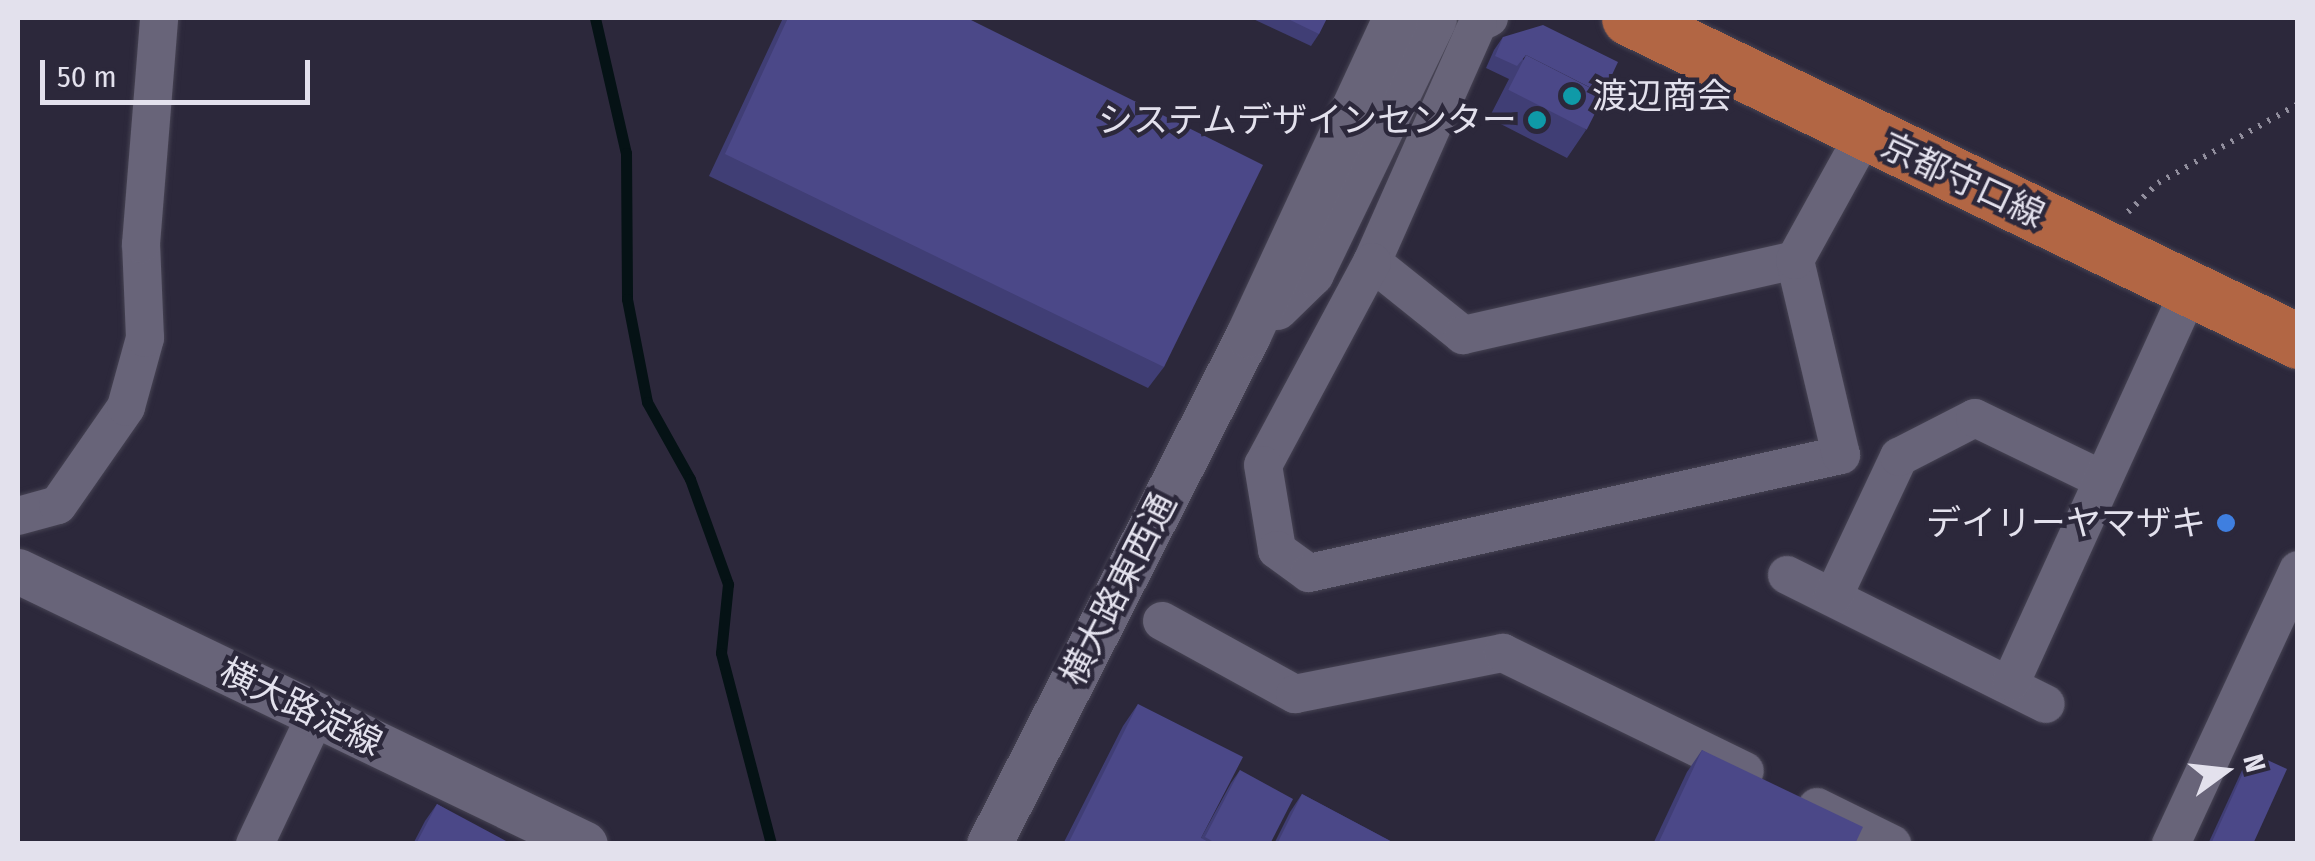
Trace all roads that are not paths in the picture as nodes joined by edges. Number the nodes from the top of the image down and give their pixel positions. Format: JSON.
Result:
{"nodes":[{"id":1,"x":159,"y":18,"type":"edge"},
{"id":2,"x":1395,"y":18,"type":"edge"},
{"id":3,"x":1434,"y":18,"type":"edge"},
{"id":4,"x":1489,"y":18,"type":"edge"},
{"id":5,"x":1630,"y":18,"type":"edge"},
{"id":6,"x":1865,"y":133,"type":"junction"},
{"id":7,"x":1795,"y":260,"type":"junction"},
{"id":8,"x":1372,"y":262,"type":"junction"},
{"id":9,"x":2191,"y":286,"type":"junction"},
{"id":10,"x":1248,"y":334,"type":"junction"},
{"id":11,"x":2298,"y":341,"type":"edge"},
{"id":12,"x":2103,"y":480,"type":"junction"},
{"id":13,"x":18,"y":516,"type":"edge"},
{"id":14,"x":2298,"y":570,"type":"edge"},
{"id":15,"x":18,"y":571,"type":"edge"},
{"id":16,"x":1787,"y":575,"type":"dead end"},
{"id":17,"x":1833,"y":597,"type":"junction"},
{"id":18,"x":1162,"y":621,"type":"dead end"},
{"id":19,"x":2010,"y":682,"type":"junction"},
{"id":20,"x":2046,"y":704,"type":"dead end"},
{"id":21,"x":316,"y":714,"type":"junction"},
{"id":22,"x":256,"y":844,"type":"edge"},
{"id":23,"x":584,"y":844,"type":"edge"},
{"id":24,"x":989,"y":844,"type":"edge"},
{"id":25,"x":1892,"y":844,"type":"edge"},
{"id":26,"x":2171,"y":844,"type":"edge"}],
"edges":[{"from":1,"to":13,"type":"street"},
{"from":2,"to":10,"type":"street","name":"横大路東西通"},
{"from":3,"to":10,"type":"street","name":"横大路東西通"},
{"from":4,"to":8,"type":"street"},
{"from":5,"to":6,"type":"main road","name":"京都守口線"},
{"from":6,"to":7,"type":"street"},
{"from":6,"to":9,"type":"main road","name":"京都守口線"},
{"from":7,"to":8,"type":"street"},
{"from":7,"to":8,"type":"street"},
{"from":9,"to":11,"type":"main road","name":"京都守口線"},
{"from":9,"to":12,"type":"street"},
{"from":10,"to":24,"type":"street","name":"横大路東西通"},
{"from":12,"to":17,"type":"street"},
{"from":12,"to":19,"type":"street"},
{"from":14,"to":26,"type":"street"},
{"from":15,"to":21,"type":"street","name":"横大路淀線"},
{"from":16,"to":17,"type":"street"},
{"from":17,"to":19,"type":"street"},
{"from":18,"to":25,"type":"street"},
{"from":19,"to":20,"type":"street"},
{"from":21,"to":22,"type":"street"},
{"from":21,"to":23,"type":"street","name":"横大路淀線"}]}
